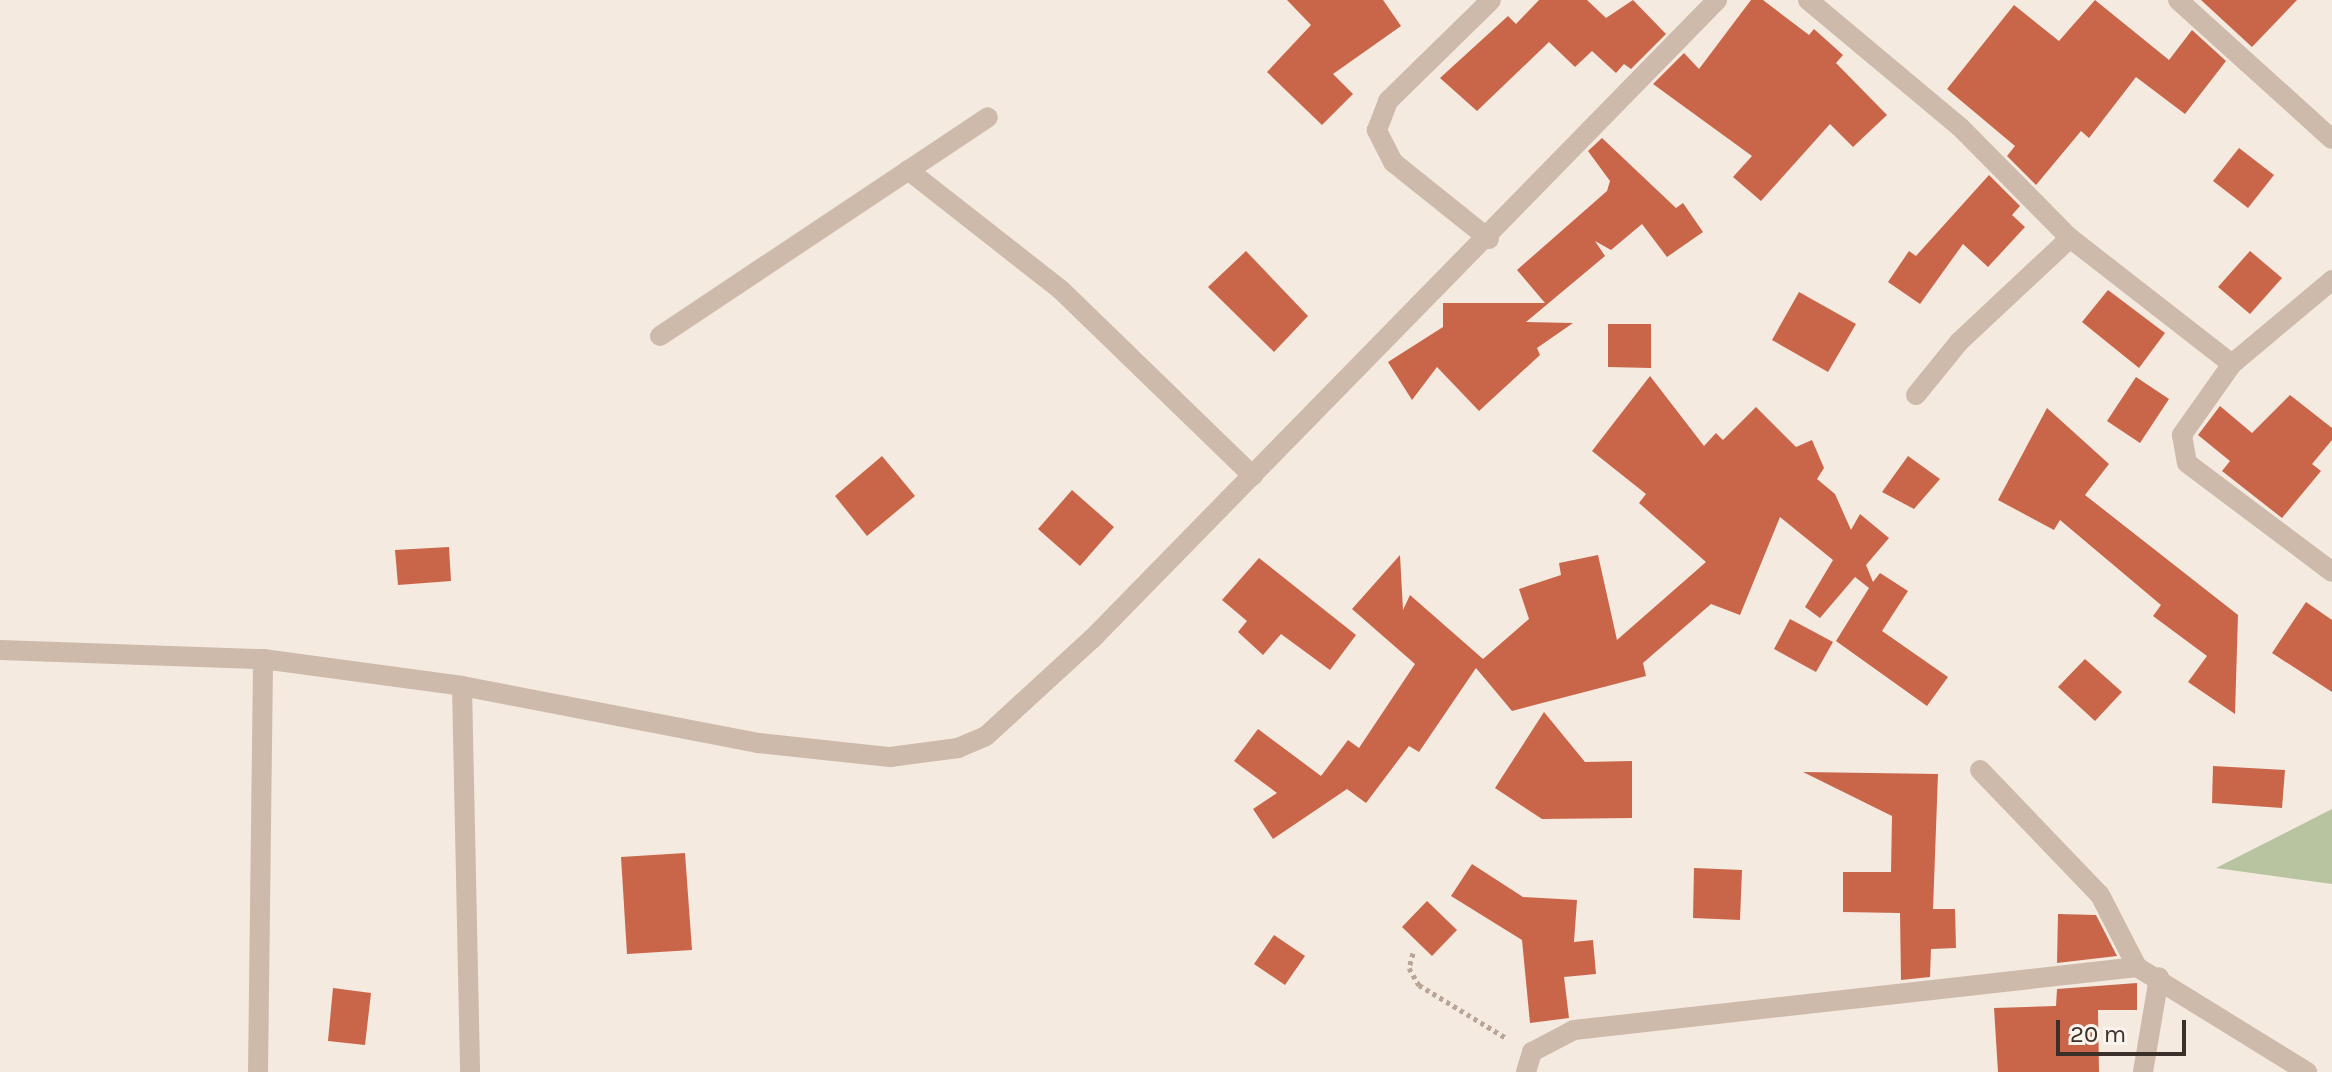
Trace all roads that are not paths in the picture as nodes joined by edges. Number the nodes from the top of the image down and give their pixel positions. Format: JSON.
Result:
{"nodes":[{"id":1,"x":1491,"y":0,"type":"edge"},
{"id":2,"x":1717,"y":0,"type":"edge"},
{"id":3,"x":1808,"y":0,"type":"edge"},
{"id":4,"x":2178,"y":0,"type":"edge"},
{"id":5,"x":988,"y":117,"type":"dead end"},
{"id":6,"x":2332,"y":139,"type":"edge"},
{"id":7,"x":908,"y":170,"type":"junction"},
{"id":8,"x":2070,"y":238,"type":"junction"},
{"id":9,"x":1489,"y":239,"type":"junction"},
{"id":10,"x":2332,"y":280,"type":"edge"},
{"id":11,"x":660,"y":336,"type":"dead end"},
{"id":12,"x":2232,"y":364,"type":"junction"},
{"id":13,"x":1916,"y":395,"type":"dead end"},
{"id":14,"x":1253,"y":476,"type":"junction"},
{"id":15,"x":2332,"y":572,"type":"edge"},
{"id":16,"x":0,"y":650,"type":"edge"},
{"id":17,"x":263,"y":659,"type":"junction"},
{"id":18,"x":462,"y":686,"type":"junction"},
{"id":19,"x":1980,"y":770,"type":"dead end"},
{"id":20,"x":2137,"y":967,"type":"junction"},
{"id":21,"x":2159,"y":977,"type":"junction"},
{"id":22,"x":1529,"y":1062,"type":"edge"},
{"id":23,"x":258,"y":1072,"type":"edge"},
{"id":24,"x":470,"y":1072,"type":"edge"},
{"id":25,"x":2143,"y":1072,"type":"edge"},
{"id":26,"x":2307,"y":1072,"type":"edge"}],
"edges":[{"from":1,"to":9,"type":"street"},
{"from":2,"to":9,"type":"street"},
{"from":3,"to":8,"type":"street"},
{"from":4,"to":6,"type":"street"},
{"from":5,"to":7,"type":"street"},
{"from":7,"to":11,"type":"street"},
{"from":7,"to":14,"type":"street"},
{"from":8,"to":12,"type":"street"},
{"from":8,"to":13,"type":"street"},
{"from":9,"to":14,"type":"street"},
{"from":10,"to":12,"type":"street"},
{"from":12,"to":15,"type":"street"},
{"from":14,"to":18,"type":"street"},
{"from":16,"to":17,"type":"street"},
{"from":17,"to":18,"type":"street"},
{"from":17,"to":23,"type":"street"},
{"from":18,"to":24,"type":"street"},
{"from":19,"to":20,"type":"street"},
{"from":20,"to":21,"type":"street"},
{"from":20,"to":22,"type":"street"},
{"from":21,"to":25,"type":"street"},
{"from":21,"to":26,"type":"street"}]}
